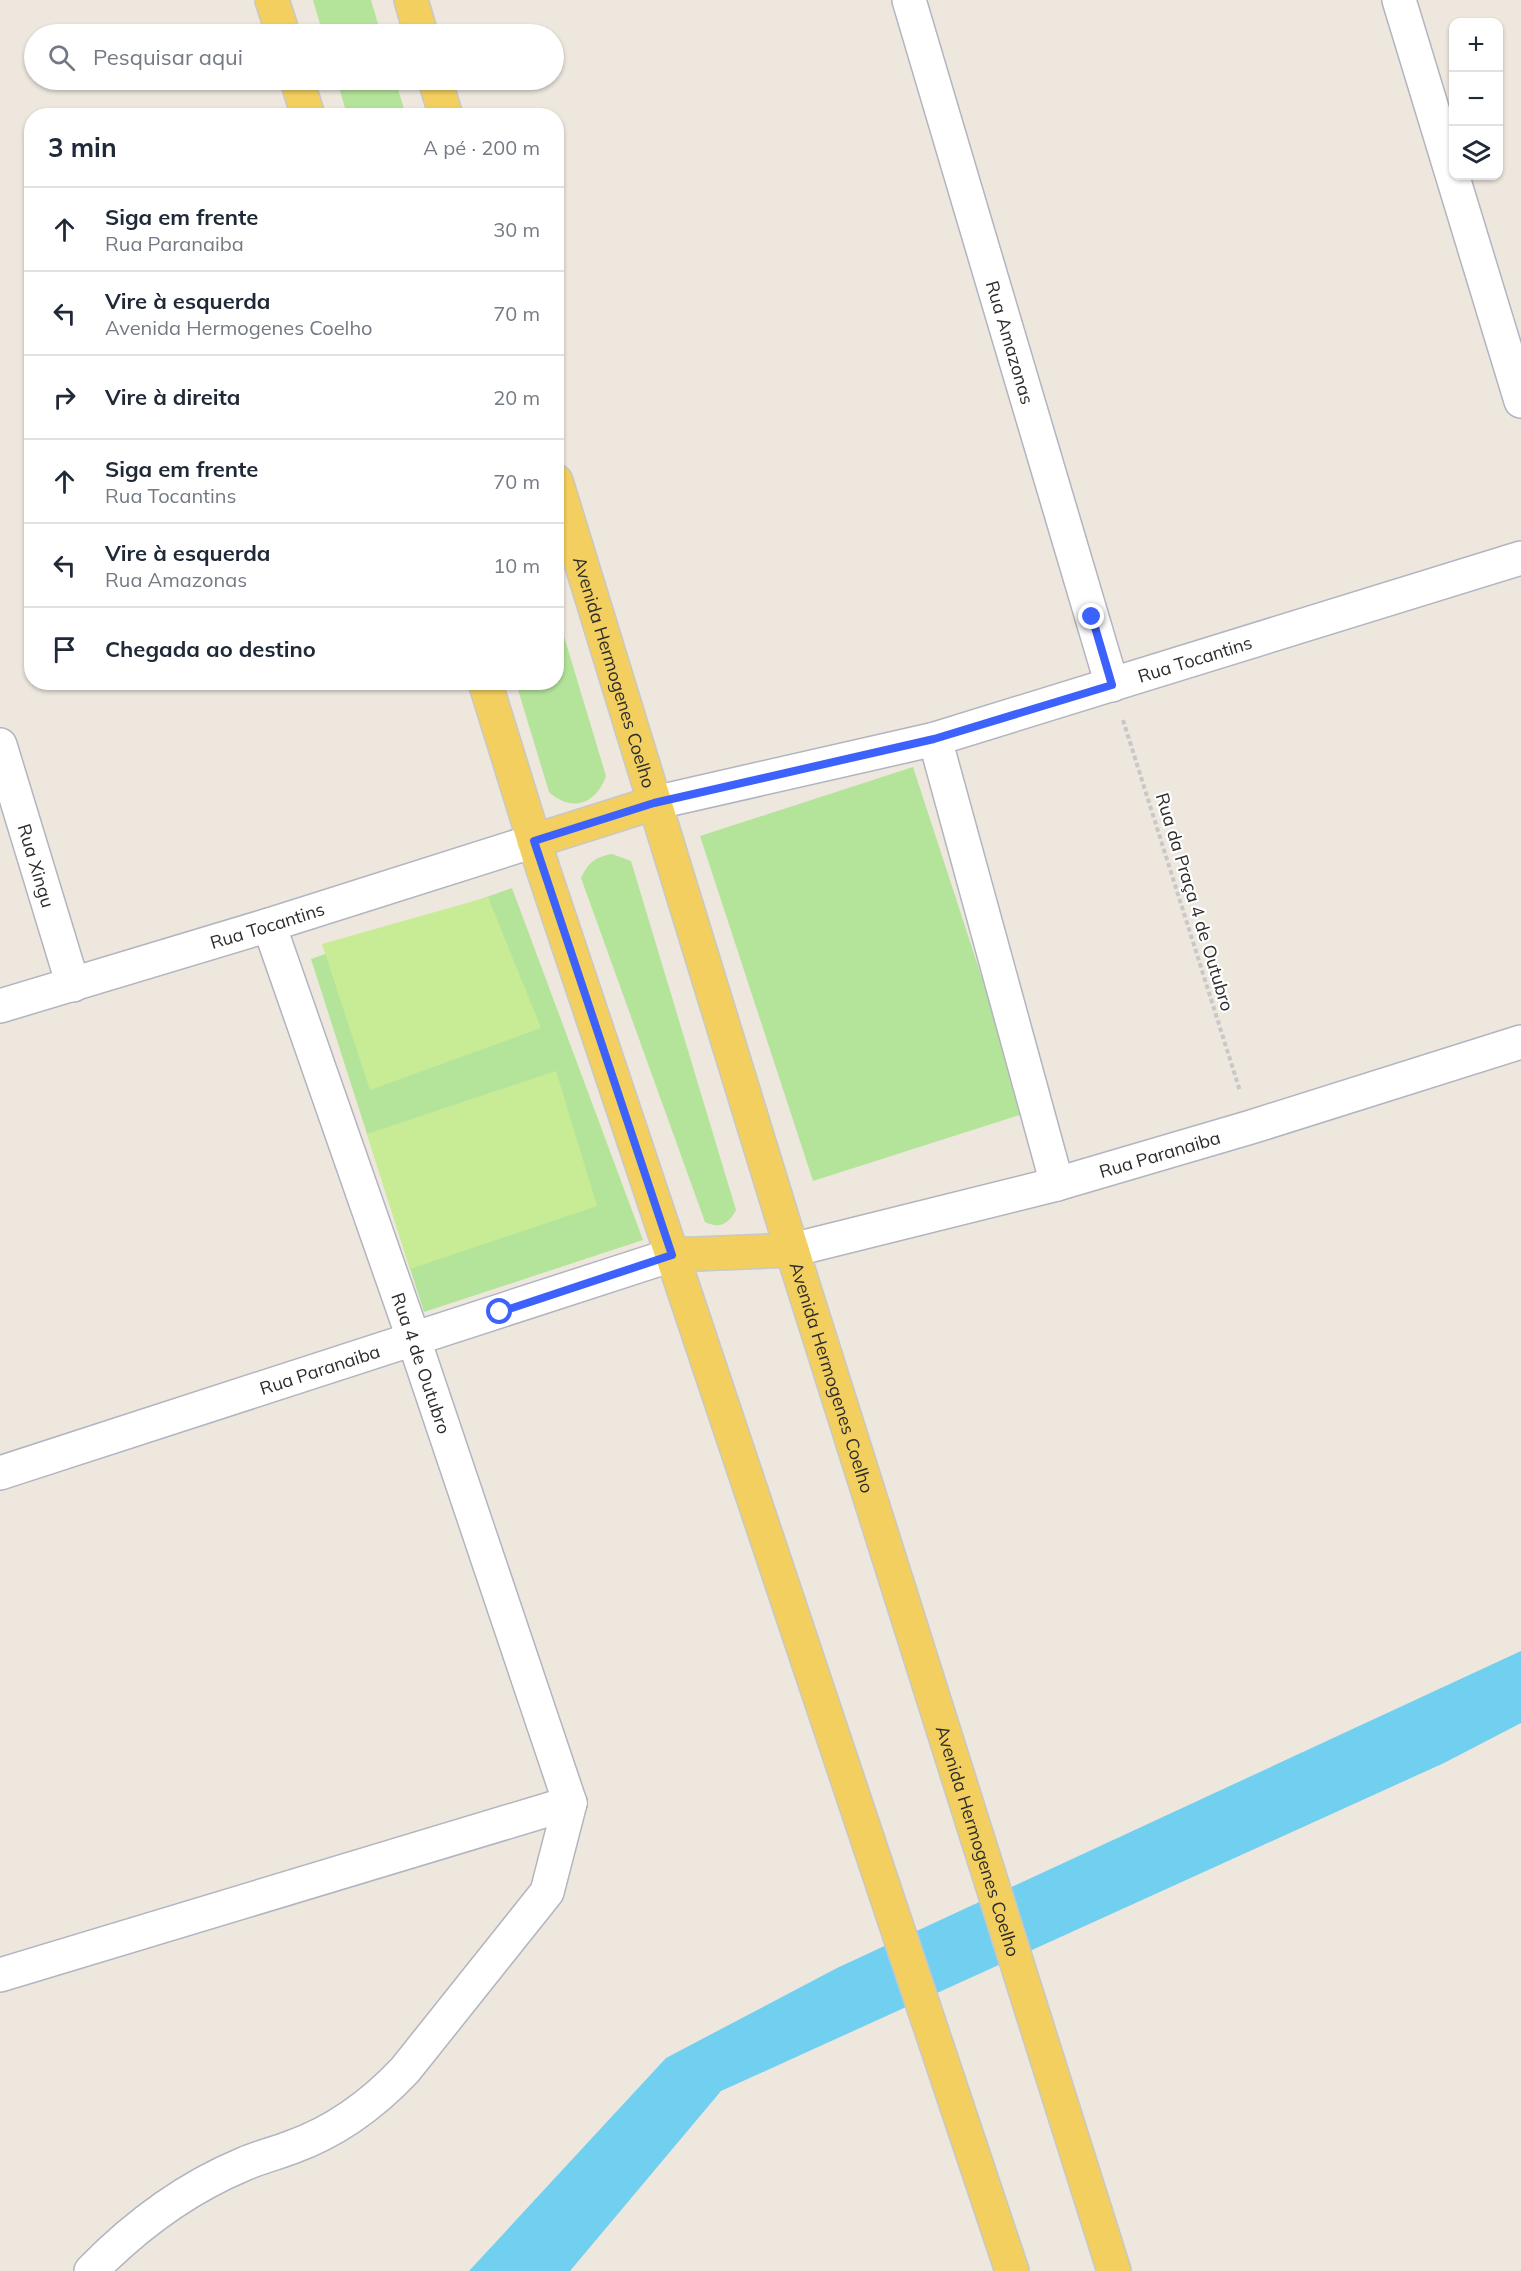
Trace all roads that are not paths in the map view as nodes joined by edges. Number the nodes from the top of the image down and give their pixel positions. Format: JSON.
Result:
{"nodes":[{"id":1,"x":272,"y":0,"type":"edge"},
{"id":2,"x":411,"y":0,"type":"edge"},
{"id":3,"x":909,"y":0,"type":"edge"},
{"id":4,"x":1399,"y":0,"type":"edge"},
{"id":5,"x":280,"y":24,"type":"edge"},
{"id":6,"x":418,"y":24,"type":"edge"},
{"id":7,"x":300,"y":90,"type":"edge"},
{"id":8,"x":438,"y":90,"type":"edge"},
{"id":9,"x":306,"y":108,"type":"edge"},
{"id":10,"x":444,"y":108,"type":"edge"},
{"id":11,"x":1521,"y":401,"type":"edge"},
{"id":12,"x":564,"y":507,"type":"edge"},
{"id":13,"x":1521,"y":558,"type":"edge"},
{"id":14,"x":1112,"y":685,"type":"junction"},
{"id":15,"x":487,"y":690,"type":"edge"},
{"id":16,"x":934,"y":739,"type":"junction"},
{"id":17,"x":0,"y":745,"type":"edge"},
{"id":18,"x":654,"y":803,"type":"junction"},
{"id":19,"x":534,"y":841,"type":"junction"},
{"id":20,"x":269,"y":925,"type":"junction"},
{"id":21,"x":73,"y":985,"type":"junction"},
{"id":22,"x":0,"y":1006,"type":"edge"},
{"id":23,"x":1521,"y":1042,"type":"edge"},
{"id":24,"x":1057,"y":1184,"type":"junction"},
{"id":25,"x":792,"y":1250,"type":"junction"},
{"id":26,"x":672,"y":1255,"type":"junction"},
{"id":27,"x":414,"y":1340,"type":"junction"},
{"id":28,"x":0,"y":1473,"type":"edge"},
{"id":29,"x":570,"y":1803,"type":"junction"},
{"id":30,"x":0,"y":1975,"type":"edge"},
{"id":31,"x":91,"y":2271,"type":"edge"},
{"id":32,"x":1012,"y":2271,"type":"edge"},
{"id":33,"x":1114,"y":2271,"type":"edge"}],
"edges":[{"from":1,"to":5,"type":"main road"},
{"from":2,"to":6,"type":"main road"},
{"from":3,"to":14,"type":"street","name":"Rua Amazonas"},
{"from":4,"to":11,"type":"street"},
{"from":7,"to":9,"type":"main road"},
{"from":8,"to":10,"type":"main road"},
{"from":12,"to":18,"type":"main road","name":"Avenida Hermogenes Coelho"},
{"from":13,"to":14,"type":"street","name":"Rua Tocantins"},
{"from":14,"to":16,"type":"street","name":"Rua Tocantins"},
{"from":15,"to":19,"type":"main road"},
{"from":16,"to":18,"type":"street","name":"Rua Tocantins"},
{"from":16,"to":24,"type":"street"},
{"from":17,"to":21,"type":"street","name":"Rua Xingu"},
{"from":18,"to":19,"type":"main road"},
{"from":18,"to":25,"type":"main road","name":"Avenida Hermogenes Coelho"},
{"from":19,"to":20,"type":"street","name":"Rua Tocantins"},
{"from":19,"to":26,"type":"main road"},
{"from":20,"to":21,"type":"street","name":"Rua Tocantins"},
{"from":20,"to":27,"type":"street","name":"Rua 4 de Outubro"},
{"from":21,"to":22,"type":"street","name":"Rua Tocantins"},
{"from":23,"to":24,"type":"street","name":"Rua Paranaiba"},
{"from":24,"to":25,"type":"street","name":"Rua Paranaiba"},
{"from":25,"to":26,"type":"main road"},
{"from":25,"to":33,"type":"main road","name":"Avenida Hermogenes Coelho"},
{"from":26,"to":27,"type":"street","name":"Rua Paranaiba"},
{"from":26,"to":32,"type":"main road"},
{"from":27,"to":28,"type":"street","name":"Rua Paranaiba"},
{"from":27,"to":29,"type":"street","name":"Rua 4 de Outubro"},
{"from":29,"to":30,"type":"street"},
{"from":29,"to":31,"type":"street"}]}
